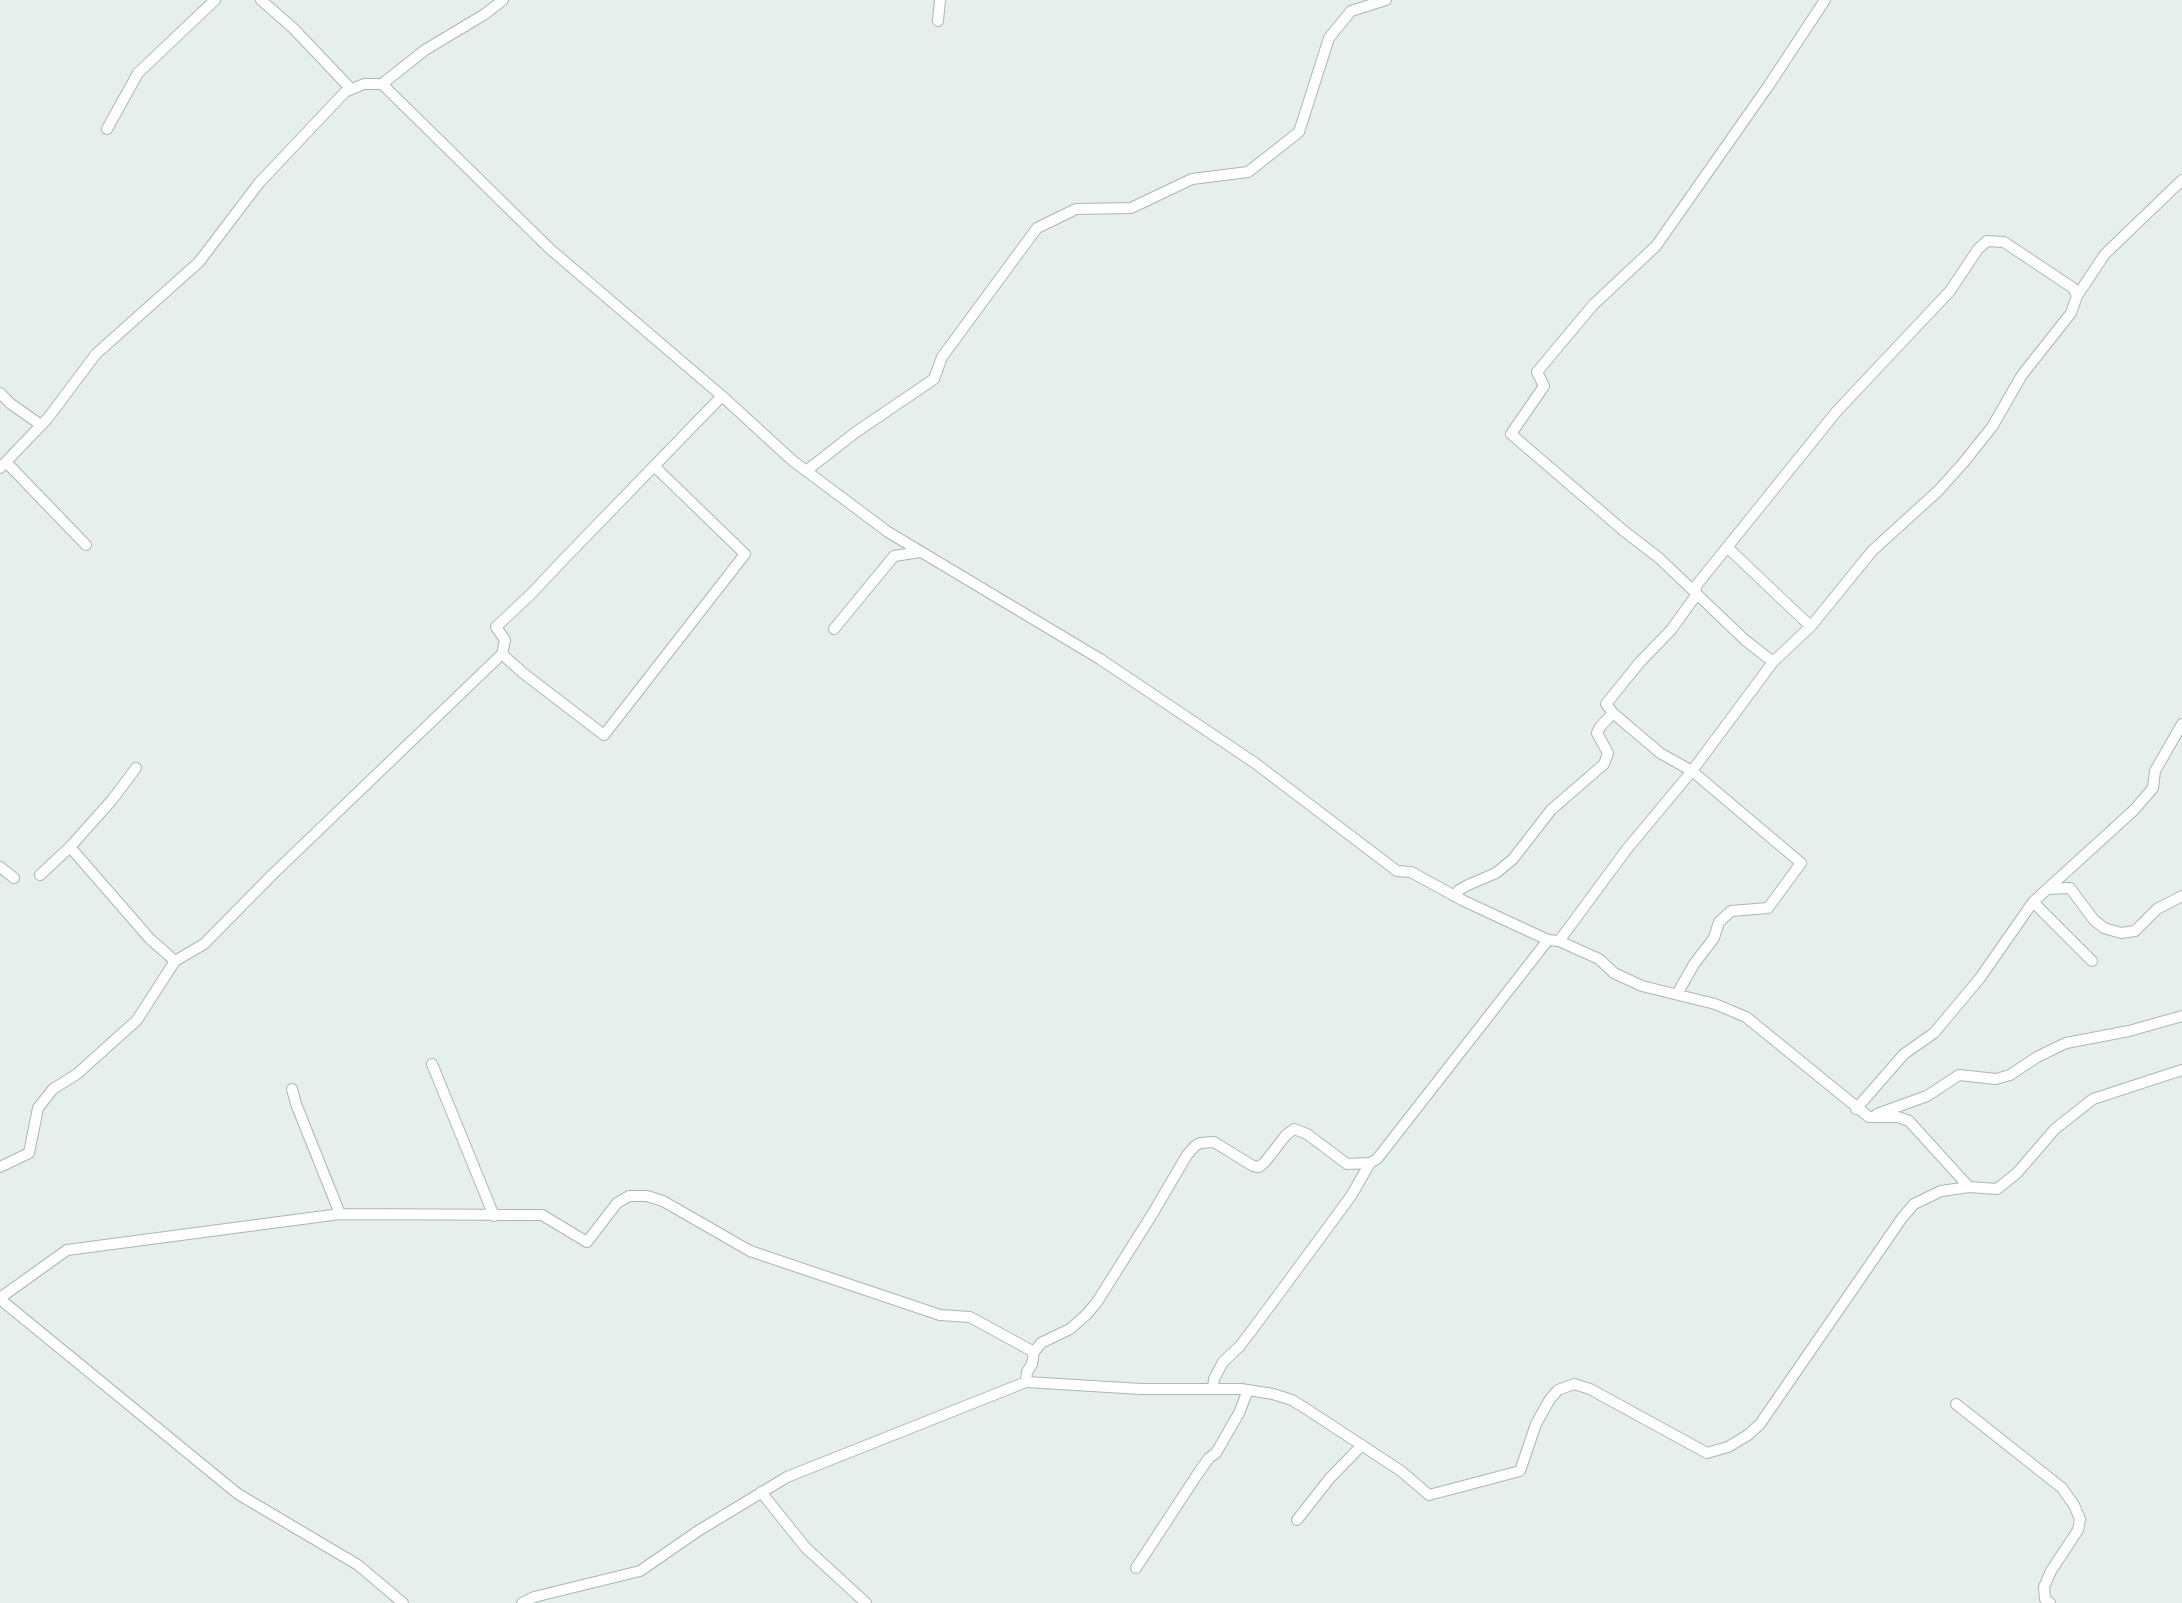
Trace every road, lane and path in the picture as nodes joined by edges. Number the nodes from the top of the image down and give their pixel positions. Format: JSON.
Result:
{"nodes":[{"id":1,"x":215,"y":0,"type":"edge"},
{"id":2,"x":261,"y":0,"type":"edge"},
{"id":3,"x":503,"y":0,"type":"edge"},
{"id":4,"x":940,"y":0,"type":"edge"},
{"id":5,"x":1386,"y":0,"type":"edge"},
{"id":6,"x":1825,"y":0,"type":"edge"},
{"id":7,"x":938,"y":21,"type":"dead end"},
{"id":8,"x":382,"y":84,"type":"junction"},
{"id":9,"x":351,"y":89,"type":"junction"},
{"id":10,"x":107,"y":129,"type":"dead end"},
{"id":11,"x":2182,"y":180,"type":"edge"},
{"id":12,"x":2077,"y":296,"type":"junction"},
{"id":13,"x":0,"y":393,"type":"edge"},
{"id":14,"x":722,"y":396,"type":"junction"},
{"id":15,"x":41,"y":425,"type":"junction"},
{"id":16,"x":3,"y":465,"type":"edge"},
{"id":17,"x":654,"y":466,"type":"junction"},
{"id":18,"x":806,"y":471,"type":"junction"},
{"id":19,"x":86,"y":545,"type":"dead end"},
{"id":20,"x":1728,"y":548,"type":"junction"},
{"id":21,"x":920,"y":552,"type":"junction"},
{"id":22,"x":1697,"y":594,"type":"junction"},
{"id":23,"x":1812,"y":625,"type":"junction"},
{"id":24,"x":834,"y":629,"type":"dead end"},
{"id":25,"x":502,"y":654,"type":"junction"},
{"id":26,"x":1773,"y":662,"type":"junction"},
{"id":27,"x":1612,"y":713,"type":"junction"},
{"id":28,"x":2182,"y":724,"type":"edge"},
{"id":29,"x":136,"y":768,"type":"dead end"},
{"id":30,"x":1692,"y":771,"type":"junction"},
{"id":31,"x":70,"y":847,"type":"junction"},
{"id":32,"x":0,"y":867,"type":"edge"},
{"id":33,"x":40,"y":875,"type":"dead end"},
{"id":34,"x":14,"y":878,"type":"dead end"},
{"id":35,"x":2047,"y":889,"type":"junction"},
{"id":36,"x":1454,"y":896,"type":"junction"},
{"id":37,"x":2182,"y":896,"type":"edge"},
{"id":38,"x":2033,"y":902,"type":"junction"},
{"id":39,"x":1553,"y":941,"type":"junction"},
{"id":40,"x":175,"y":960,"type":"junction"},
{"id":41,"x":2092,"y":961,"type":"dead end"},
{"id":42,"x":1677,"y":994,"type":"junction"},
{"id":43,"x":2182,"y":1016,"type":"edge"},
{"id":44,"x":432,"y":1064,"type":"dead end"},
{"id":45,"x":2182,"y":1070,"type":"edge"},
{"id":46,"x":292,"y":1089,"type":"dead end"},
{"id":47,"x":1856,"y":1109,"type":"junction"},
{"id":48,"x":1869,"y":1117,"type":"junction"},
{"id":49,"x":1370,"y":1163,"type":"junction"},
{"id":50,"x":0,"y":1167,"type":"edge"},
{"id":51,"x":1969,"y":1187,"type":"junction"},
{"id":52,"x":340,"y":1214,"type":"junction"},
{"id":53,"x":494,"y":1216,"type":"junction"},
{"id":54,"x":0,"y":1299,"type":"edge"},
{"id":55,"x":1034,"y":1352,"type":"junction"},
{"id":56,"x":1026,"y":1382,"type":"junction"},
{"id":57,"x":1213,"y":1388,"type":"junction"},
{"id":58,"x":1248,"y":1390,"type":"junction"},
{"id":59,"x":1956,"y":1404,"type":"dead end"},
{"id":60,"x":1362,"y":1445,"type":"junction"},
{"id":61,"x":761,"y":1492,"type":"junction"},
{"id":62,"x":1297,"y":1520,"type":"dead end"},
{"id":63,"x":1136,"y":1568,"type":"dead end"},
{"id":64,"x":403,"y":1603,"type":"edge"},
{"id":65,"x":522,"y":1603,"type":"edge"},
{"id":66,"x":866,"y":1603,"type":"edge"},
{"id":67,"x":2050,"y":1603,"type":"edge"}],
"edges":[{"from":1,"to":10,"type":"street"},
{"from":2,"to":9,"type":"street"},
{"from":3,"to":8,"type":"street"},
{"from":4,"to":7,"type":"street"},
{"from":5,"to":18,"type":"street"},
{"from":6,"to":22,"type":"street"},
{"from":8,"to":9,"type":"street"},
{"from":8,"to":14,"type":"street"},
{"from":9,"to":15,"type":"street"},
{"from":11,"to":12,"type":"street"},
{"from":12,"to":20,"type":"street"},
{"from":12,"to":23,"type":"street"},
{"from":13,"to":15,"type":"street"},
{"from":14,"to":17,"type":"street"},
{"from":14,"to":18,"type":"street"},
{"from":15,"to":16,"type":"street"},
{"from":16,"to":19,"type":"street"},
{"from":17,"to":25,"type":"street"},
{"from":17,"to":25,"type":"street"},
{"from":18,"to":21,"type":"street"},
{"from":20,"to":22,"type":"street"},
{"from":20,"to":23,"type":"street"},
{"from":21,"to":24,"type":"street"},
{"from":21,"to":36,"type":"street"},
{"from":22,"to":26,"type":"street"},
{"from":22,"to":27,"type":"street"},
{"from":23,"to":26,"type":"street"},
{"from":25,"to":40,"type":"street"},
{"from":26,"to":30,"type":"street"},
{"from":27,"to":30,"type":"street"},
{"from":27,"to":36,"type":"street"},
{"from":28,"to":35,"type":"street"},
{"from":29,"to":31,"type":"street"},
{"from":30,"to":39,"type":"street"},
{"from":30,"to":42,"type":"street"},
{"from":31,"to":33,"type":"street"},
{"from":31,"to":40,"type":"street"},
{"from":32,"to":34,"type":"street"},
{"from":35,"to":37,"type":"street"},
{"from":35,"to":38,"type":"street"},
{"from":36,"to":39,"type":"street"},
{"from":38,"to":41,"type":"street"},
{"from":38,"to":47,"type":"street"},
{"from":39,"to":42,"type":"street"},
{"from":39,"to":49,"type":"street"},
{"from":40,"to":50,"type":"street"},
{"from":42,"to":47,"type":"street"},
{"from":43,"to":48,"type":"street"},
{"from":44,"to":53,"type":"street"},
{"from":45,"to":51,"type":"street"},
{"from":46,"to":52,"type":"street"},
{"from":47,"to":48,"type":"street"},
{"from":48,"to":51,"type":"street"},
{"from":49,"to":55,"type":"street"},
{"from":49,"to":57,"type":"street"},
{"from":51,"to":60,"type":"street"},
{"from":52,"to":53,"type":"street"},
{"from":52,"to":54,"type":"street"},
{"from":53,"to":55,"type":"street"},
{"from":54,"to":64,"type":"street"},
{"from":55,"to":56,"type":"street"},
{"from":56,"to":57,"type":"street"},
{"from":56,"to":61,"type":"street"},
{"from":57,"to":58,"type":"street"},
{"from":58,"to":60,"type":"street"},
{"from":58,"to":63,"type":"street"},
{"from":59,"to":67,"type":"street"},
{"from":60,"to":62,"type":"street"},
{"from":61,"to":65,"type":"street"},
{"from":61,"to":66,"type":"street"}]}
